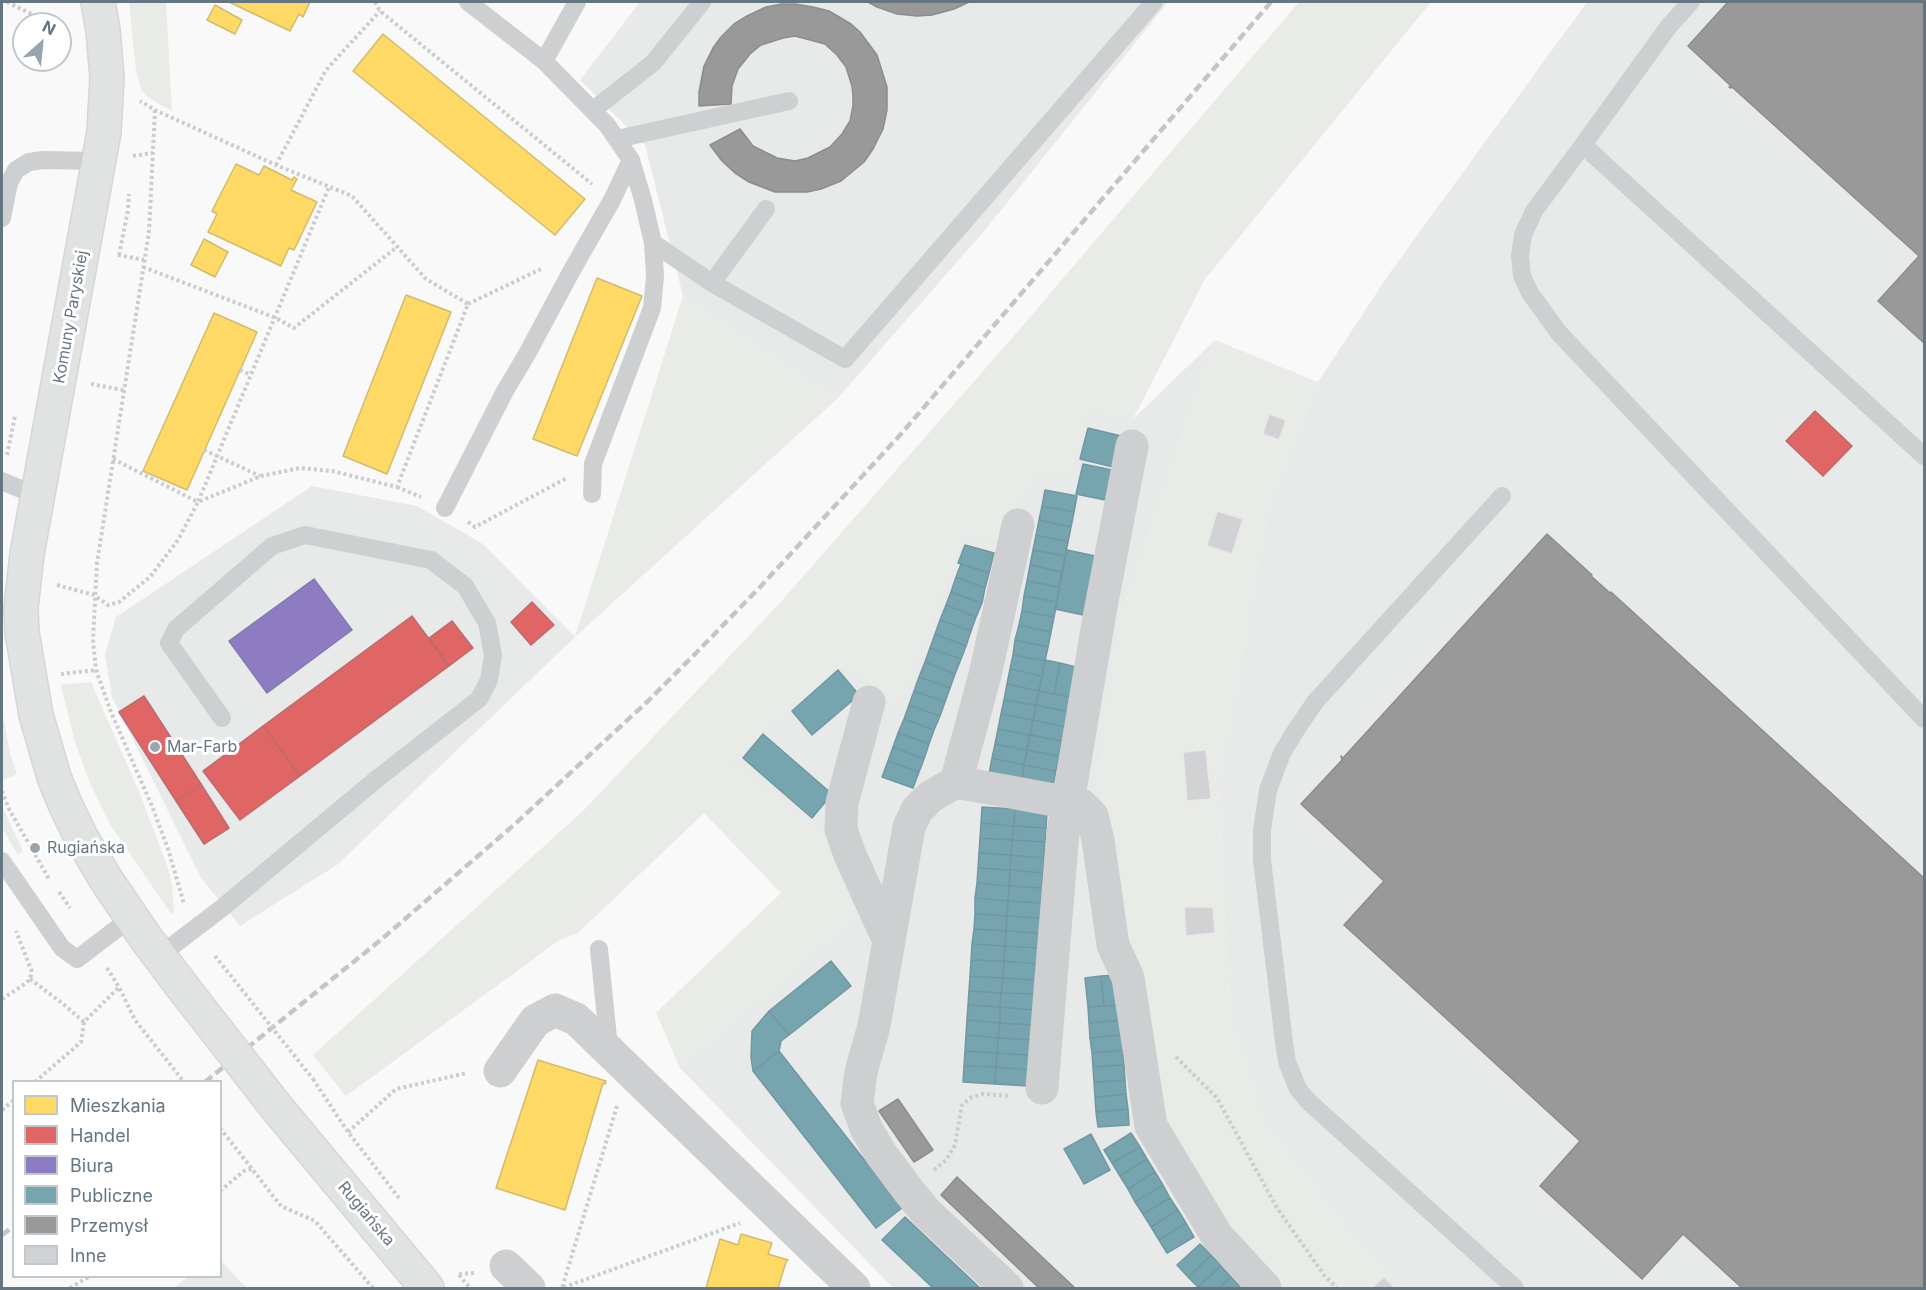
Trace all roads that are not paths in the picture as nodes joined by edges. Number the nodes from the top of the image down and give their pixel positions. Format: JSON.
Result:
{"nodes":[{"id":1,"x":98,"y":2,"type":"edge"},
{"id":2,"x":468,"y":2,"type":"edge"},
{"id":3,"x":577,"y":2,"type":"edge"},
{"id":4,"x":702,"y":2,"type":"edge"},
{"id":5,"x":1154,"y":2,"type":"edge"},
{"id":6,"x":1691,"y":2,"type":"edge"},
{"id":7,"x":544,"y":62,"type":"junction"},
{"id":8,"x":789,"y":101,"type":"dead end"},
{"id":9,"x":593,"y":110,"type":"junction"},
{"id":10,"x":617,"y":139,"type":"junction"},
{"id":11,"x":1583,"y":145,"type":"junction"},
{"id":12,"x":631,"y":160,"type":"junction"},
{"id":13,"x":99,"y":161,"type":"junction"},
{"id":14,"x":766,"y":209,"type":"dead end"},
{"id":15,"x":2,"y":218,"type":"edge"},
{"id":16,"x":653,"y":243,"type":"junction"},
{"id":17,"x":712,"y":284,"type":"junction"},
{"id":18,"x":1131,"y":446,"type":"dead end"},
{"id":19,"x":1924,"y":456,"type":"edge"},
{"id":20,"x":2,"y":481,"type":"edge"},
{"id":21,"x":592,"y":494,"type":"dead end"},
{"id":22,"x":37,"y":496,"type":"junction"},
{"id":23,"x":1502,"y":496,"type":"dead end"},
{"id":24,"x":445,"y":508,"type":"dead end"},
{"id":25,"x":1018,"y":525,"type":"dead end"},
{"id":26,"x":12,"y":633,"type":"edge"},
{"id":27,"x":869,"y":702,"type":"dead end"},
{"id":28,"x":222,"y":718,"type":"dead end"},
{"id":29,"x":1924,"y":719,"type":"edge"},
{"id":30,"x":956,"y":782,"type":"junction"},
{"id":31,"x":1069,"y":802,"type":"junction"},
{"id":32,"x":2,"y":861,"type":"edge"},
{"id":33,"x":132,"y":918,"type":"junction"},
{"id":34,"x":889,"y":941,"type":"junction"},
{"id":35,"x":599,"y":949,"type":"dead end"},
{"id":36,"x":159,"y":956,"type":"junction"},
{"id":37,"x":618,"y":1060,"type":"junction"},
{"id":38,"x":502,"y":1067,"type":"road end"},
{"id":39,"x":1042,"y":1088,"type":"road end"},
{"id":40,"x":506,"y":1266,"type":"dead end"},
{"id":41,"x":428,"y":1288,"type":"edge"},
{"id":42,"x":529,"y":1288,"type":"edge"},
{"id":43,"x":854,"y":1288,"type":"edge"},
{"id":44,"x":1007,"y":1288,"type":"edge"},
{"id":45,"x":1265,"y":1288,"type":"edge"},
{"id":46,"x":1515,"y":1288,"type":"edge"}],
"edges":[{"from":1,"to":13,"type":"street","name":"Komuny Paryskiej"},
{"from":2,"to":7,"type":"lane"},
{"from":3,"to":7,"type":"lane"},
{"from":4,"to":9,"type":"lane"},
{"from":5,"to":17,"type":"lane"},
{"from":6,"to":11,"type":"lane"},
{"from":7,"to":9,"type":"lane"},
{"from":8,"to":10,"type":"lane"},
{"from":9,"to":10,"type":"lane"},
{"from":10,"to":12,"type":"lane"},
{"from":11,"to":19,"type":"lane"},
{"from":11,"to":29,"type":"lane"},
{"from":12,"to":16,"type":"lane"},
{"from":12,"to":24,"type":"lane"},
{"from":13,"to":15,"type":"lane"},
{"from":13,"to":22,"type":"street","name":"Komuny Paryskiej"},
{"from":14,"to":17,"type":"lane"},
{"from":16,"to":17,"type":"lane"},
{"from":16,"to":21,"type":"lane"},
{"from":18,"to":31,"type":"street"},
{"from":20,"to":22,"type":"lane"},
{"from":22,"to":26,"type":"street","name":"Komuny Paryskiej"},
{"from":23,"to":46,"type":"lane"},
{"from":25,"to":30,"type":"street"},
{"from":26,"to":33,"type":"street","name":"Rugiańska"},
{"from":27,"to":34,"type":"street"},
{"from":28,"to":36,"type":"lane"},
{"from":30,"to":31,"type":"street"},
{"from":30,"to":34,"type":"street"},
{"from":31,"to":39,"type":"street"},
{"from":31,"to":45,"type":"street"},
{"from":32,"to":33,"type":"lane"},
{"from":33,"to":36,"type":"street","name":"Rugiańska"},
{"from":34,"to":44,"type":"street"},
{"from":35,"to":37,"type":"lane"},
{"from":36,"to":41,"type":"street","name":"Rugiańska","bridge":true},
{"from":37,"to":38,"type":"street"},
{"from":37,"to":43,"type":"street"},
{"from":40,"to":42,"type":"street"}]}
